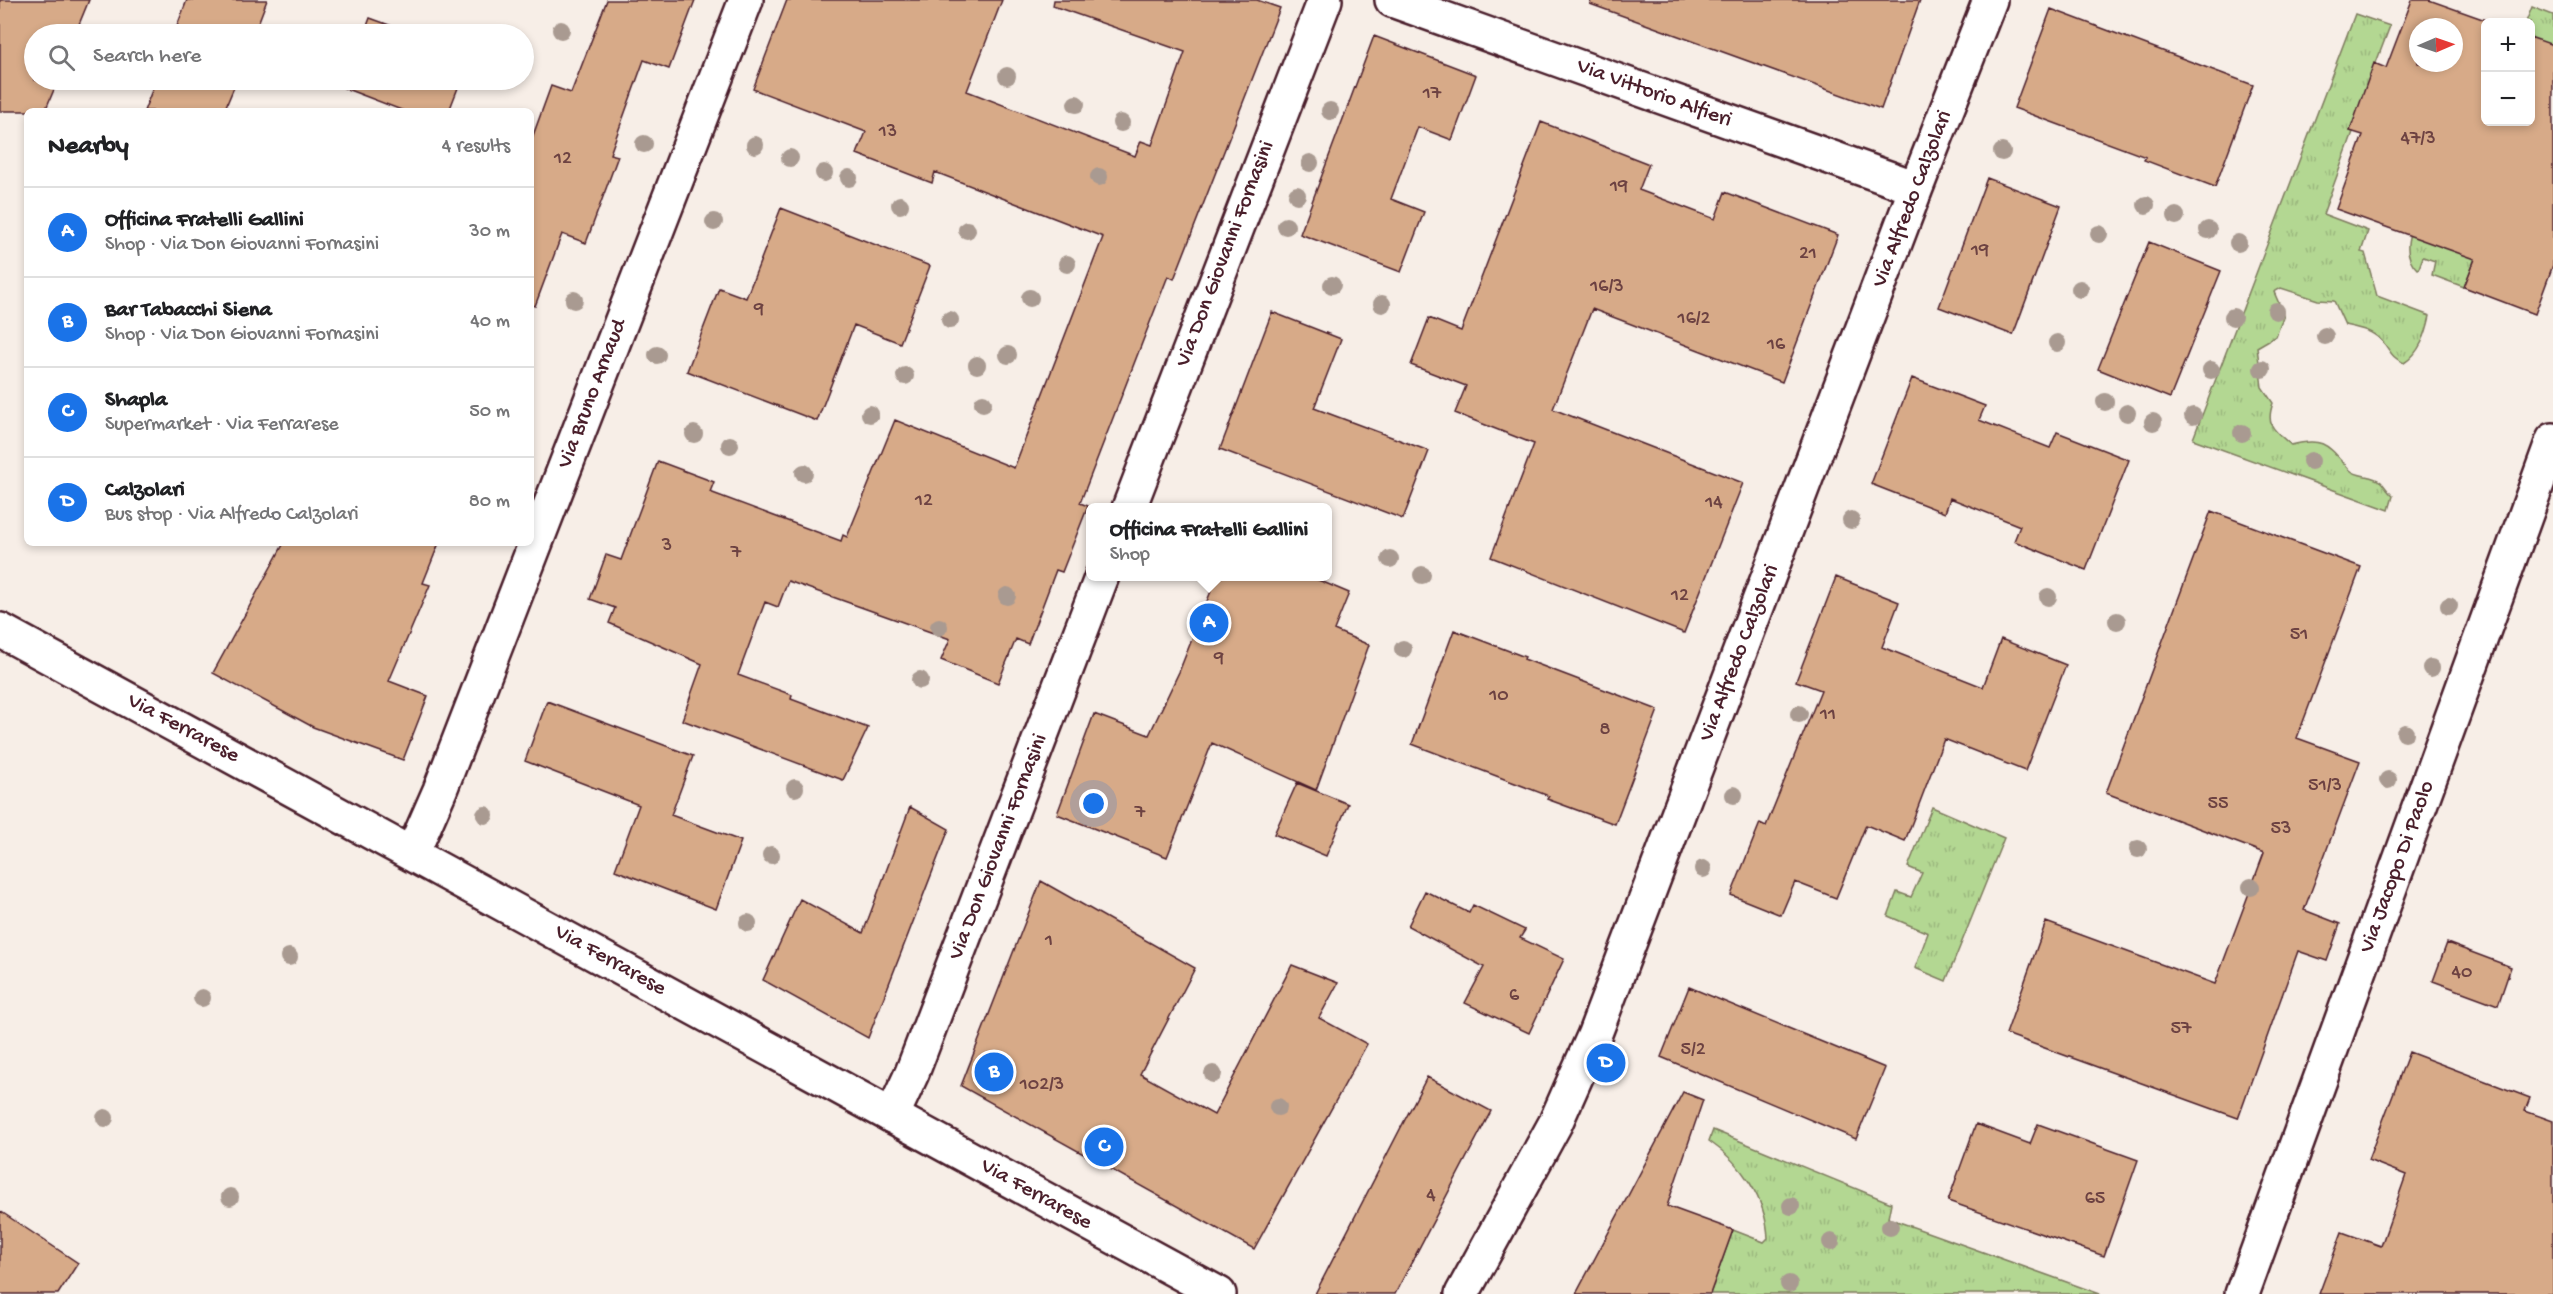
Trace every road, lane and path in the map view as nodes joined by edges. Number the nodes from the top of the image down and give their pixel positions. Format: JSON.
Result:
{"nodes":[{"id":1,"x":746,"y":0,"type":"edge"},
{"id":2,"x":1325,"y":0,"type":"edge"},
{"id":3,"x":1392,"y":0,"type":"edge"},
{"id":4,"x":1990,"y":0,"type":"edge"},
{"id":5,"x":1916,"y":188,"type":"junction"},
{"id":6,"x":2553,"y":440,"type":"edge"},
{"id":7,"x":1131,"y":503,"type":"edge"},
{"id":8,"x":1100,"y":581,"type":"edge"},
{"id":9,"x":0,"y":630,"type":"edge"},
{"id":10,"x":412,"y":854,"type":"junction"},
{"id":11,"x":892,"y":1116,"type":"junction"},
{"id":12,"x":1219,"y":1294,"type":"edge"},
{"id":13,"x":1462,"y":1294,"type":"edge"},
{"id":14,"x":2242,"y":1294,"type":"edge"}],
"edges":[{"from":1,"to":10,"type":"street","name":"Via Bruno Arnaud"},
{"from":2,"to":7,"type":"street","name":"Via Don Giovanni Fornasini"},
{"from":3,"to":5,"type":"street","name":"Via Vittorio Alfieri"},
{"from":4,"to":5,"type":"street","name":"Via Alfredo Calzolari"},
{"from":5,"to":13,"type":"street","name":"Via Alfredo Calzolari"},
{"from":6,"to":14,"type":"street","name":"Via Jacopo Di Paolo"},
{"from":8,"to":11,"type":"street","name":"Via Don Giovanni Fornasini"},
{"from":9,"to":10,"type":"street","name":"Via Ferrarese"},
{"from":10,"to":11,"type":"street","name":"Via Ferrarese"},
{"from":11,"to":12,"type":"street","name":"Via Ferrarese"}]}
